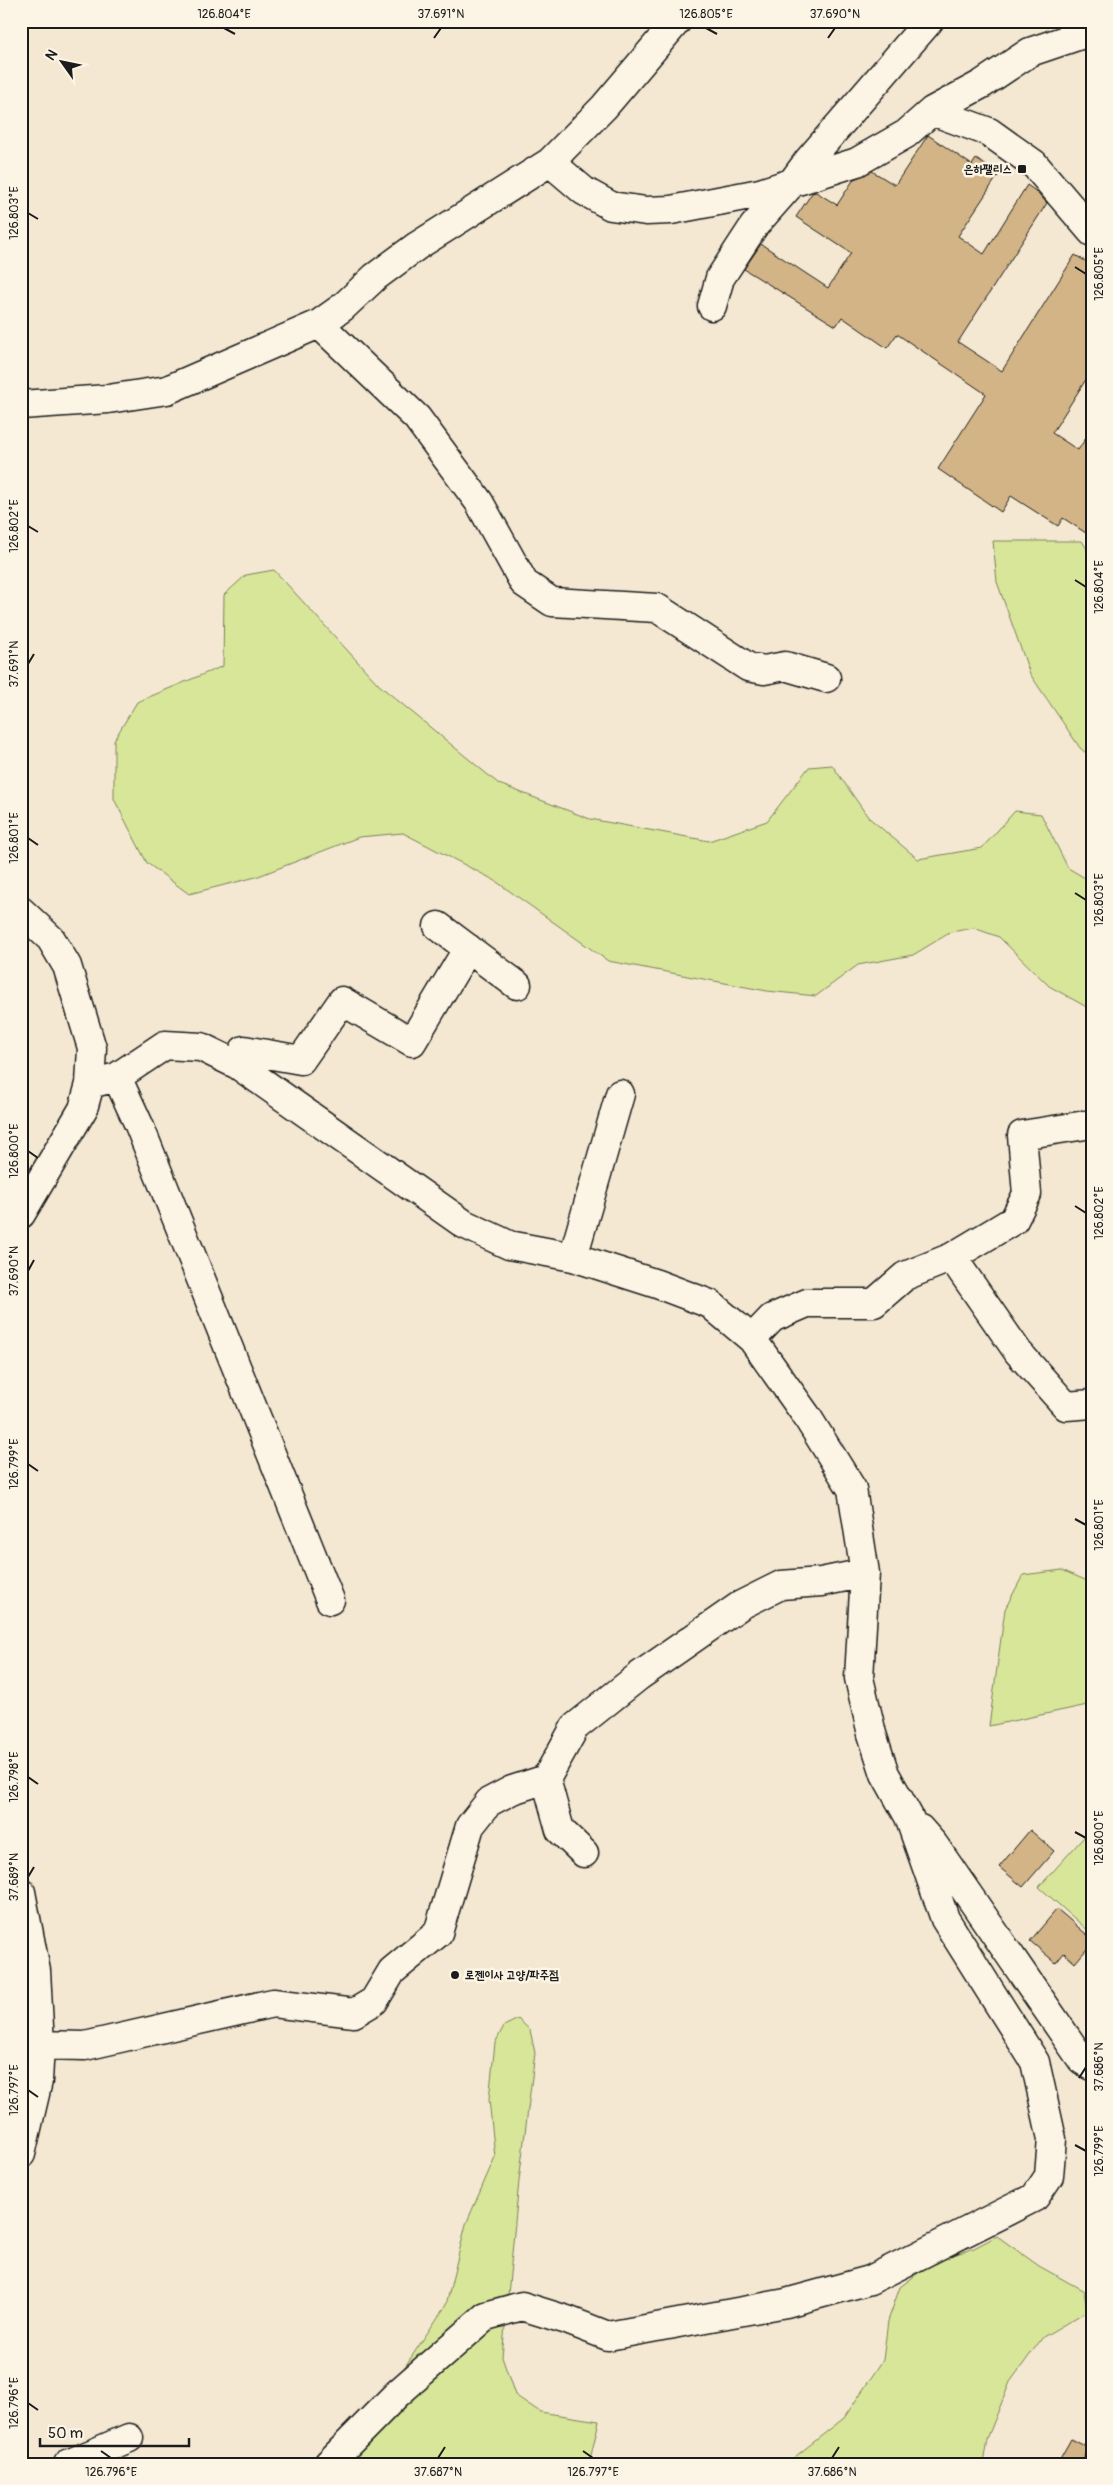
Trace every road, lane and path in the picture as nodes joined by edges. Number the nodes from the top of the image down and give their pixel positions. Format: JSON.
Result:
{"nodes":[{"id":1,"x":677,"y":21,"type":"edge"},
{"id":2,"x":929,"y":21,"type":"edge"},
{"id":3,"x":1092,"y":31,"type":"edge"},
{"id":4,"x":932,"y":112,"type":"junction"},
{"id":5,"x":548,"y":164,"type":"junction"},
{"id":6,"x":791,"y":184,"type":"junction"},
{"id":7,"x":1092,"y":232,"type":"edge"},
{"id":8,"x":712,"y":306,"type":"dead end"},
{"id":9,"x":319,"y":324,"type":"junction"},
{"id":10,"x":21,"y":405,"type":"edge"},
{"id":11,"x":826,"y":678,"type":"dead end"},
{"id":12,"x":21,"y":911,"type":"edge"},
{"id":13,"x":438,"y":926,"type":"dead end"},
{"id":14,"x":468,"y":948,"type":"junction"},
{"id":15,"x":517,"y":985,"type":"dead end"},
{"id":16,"x":238,"y":1065,"type":"junction"},
{"id":17,"x":117,"y":1077,"type":"junction"},
{"id":18,"x":90,"y":1084,"type":"junction"},
{"id":19,"x":620,"y":1094,"type":"dead end"},
{"id":20,"x":1092,"y":1124,"type":"edge"},
{"id":21,"x":21,"y":1214,"type":"edge"},
{"id":22,"x":573,"y":1257,"type":"junction"},
{"id":23,"x":952,"y":1257,"type":"junction"},
{"id":24,"x":752,"y":1339,"type":"junction"},
{"id":25,"x":1092,"y":1404,"type":"edge"},
{"id":26,"x":865,"y":1573,"type":"junction"},
{"id":27,"x":330,"y":1600,"type":"dead end"},
{"id":28,"x":546,"y":1779,"type":"junction"},
{"id":29,"x":909,"y":1817,"type":"junction"},
{"id":30,"x":584,"y":1853,"type":"dead end"},
{"id":31,"x":21,"y":1892,"type":"edge"},
{"id":32,"x":40,"y":2045,"type":"junction"},
{"id":33,"x":1092,"y":2066,"type":"edge"},
{"id":34,"x":21,"y":2154,"type":"edge"},
{"id":35,"x":129,"y":2438,"type":"dead end"},
{"id":36,"x":68,"y":2464,"type":"edge"},
{"id":37,"x":328,"y":2464,"type":"edge"}],
"edges":[{"from":1,"to":5,"type":"street"},
{"from":2,"to":6,"type":"street"},
{"from":3,"to":4,"type":"street"},
{"from":4,"to":6,"type":"street"},
{"from":4,"to":7,"type":"street"},
{"from":5,"to":6,"type":"street"},
{"from":5,"to":9,"type":"street"},
{"from":6,"to":8,"type":"street"},
{"from":9,"to":10,"type":"street"},
{"from":9,"to":11,"type":"street"},
{"from":12,"to":18,"type":"street"},
{"from":13,"to":14,"type":"street"},
{"from":14,"to":15,"type":"street"},
{"from":14,"to":16,"type":"street"},
{"from":16,"to":17,"type":"street"},
{"from":16,"to":22,"type":"street"},
{"from":17,"to":18,"type":"street"},
{"from":17,"to":27,"type":"street"},
{"from":18,"to":21,"type":"street"},
{"from":19,"to":22,"type":"street"},
{"from":20,"to":23,"type":"street"},
{"from":22,"to":24,"type":"street"},
{"from":23,"to":24,"type":"street"},
{"from":23,"to":25,"type":"street"},
{"from":24,"to":26,"type":"street"},
{"from":26,"to":28,"type":"street"},
{"from":26,"to":29,"type":"street"},
{"from":28,"to":30,"type":"street"},
{"from":28,"to":32,"type":"street"},
{"from":29,"to":33,"type":"street"},
{"from":29,"to":37,"type":"street"},
{"from":31,"to":32,"type":"street"},
{"from":32,"to":34,"type":"street"},
{"from":35,"to":36,"type":"street"}]}
